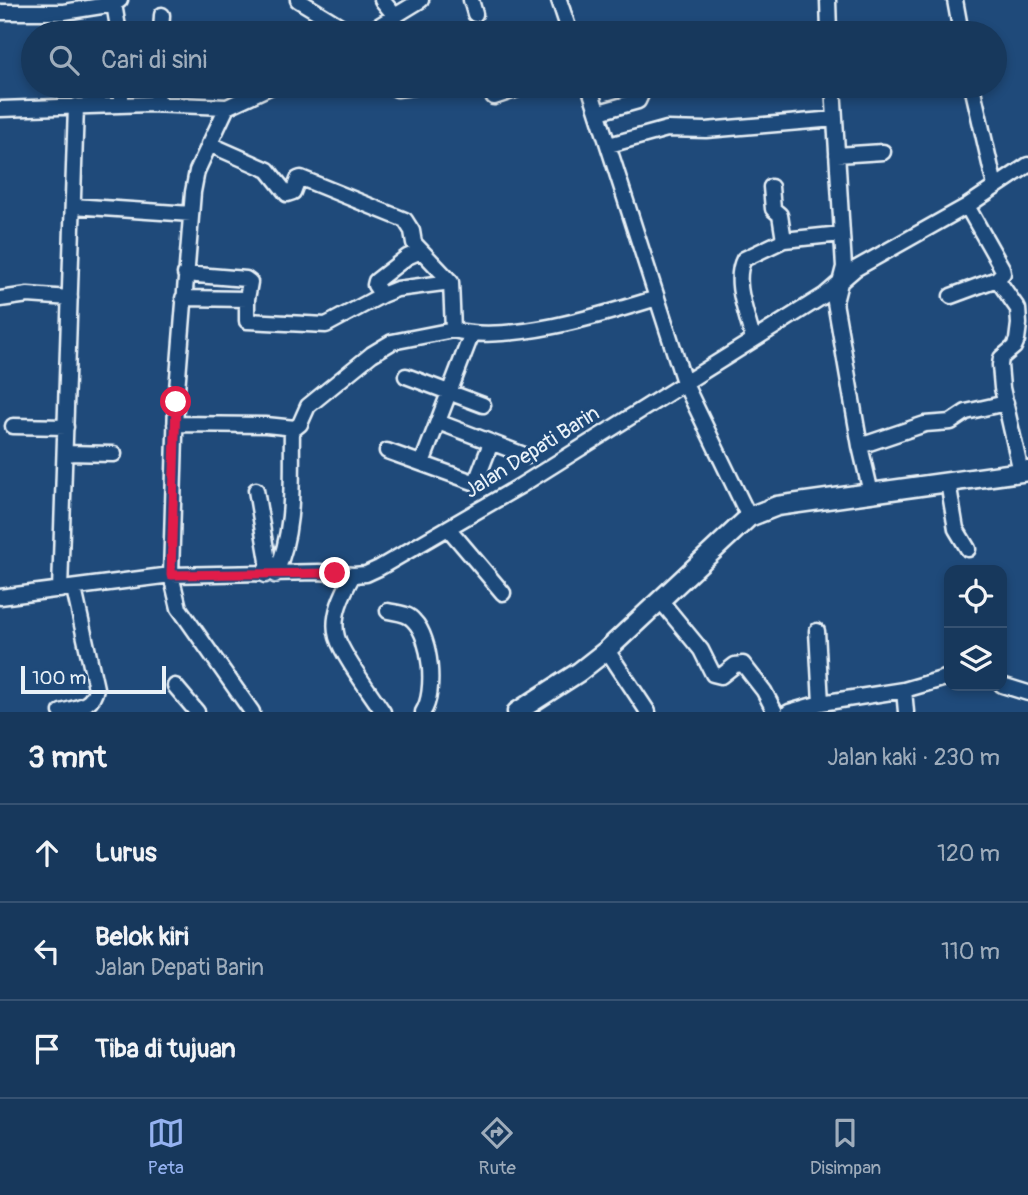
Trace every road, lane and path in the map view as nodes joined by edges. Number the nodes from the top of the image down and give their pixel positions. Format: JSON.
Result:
{"nodes":[{"id":1,"x":298,"y":0,"type":"edge"},
{"id":2,"x":382,"y":0,"type":"edge"},
{"id":3,"x":421,"y":0,"type":"edge"},
{"id":4,"x":559,"y":0,"type":"edge"},
{"id":5,"x":828,"y":0,"type":"edge"},
{"id":6,"x":954,"y":0,"type":"edge"},
{"id":7,"x":117,"y":2,"type":"edge"},
{"id":8,"x":0,"y":12,"type":"edge"},
{"id":9,"x":162,"y":15,"type":"dead end"},
{"id":10,"x":395,"y":16,"type":"junction"},
{"id":11,"x":118,"y":21,"type":"edge"},
{"id":12,"x":162,"y":21,"type":"edge"},
{"id":13,"x":332,"y":21,"type":"edge"},
{"id":14,"x":388,"y":21,"type":"edge"},
{"id":15,"x":566,"y":21,"type":"edge"},
{"id":16,"x":829,"y":21,"type":"edge"},
{"id":17,"x":958,"y":21,"type":"edge"},
{"id":18,"x":121,"y":98,"type":"edge"},
{"id":19,"x":157,"y":98,"type":"edge"},
{"id":20,"x":246,"y":98,"type":"edge"},
{"id":21,"x":593,"y":98,"type":"edge"},
{"id":22,"x":639,"y":98,"type":"edge"},
{"id":23,"x":834,"y":98,"type":"edge"},
{"id":24,"x":975,"y":98,"type":"edge"},
{"id":25,"x":157,"y":104,"type":"junction"},
{"id":26,"x":121,"y":105,"type":"junction"},
{"id":27,"x":76,"y":106,"type":"junction"},
{"id":28,"x":227,"y":107,"type":"junction"},
{"id":29,"x":0,"y":109,"type":"edge"},
{"id":30,"x":598,"y":112,"type":"junction"},
{"id":31,"x":835,"y":119,"type":"junction"},
{"id":32,"x":209,"y":144,"type":"junction"},
{"id":33,"x":609,"y":145,"type":"junction"},
{"id":34,"x":883,"y":152,"type":"dead end"},
{"id":35,"x":837,"y":155,"type":"junction"},
{"id":36,"x":1028,"y":165,"type":"edge"},
{"id":37,"x":995,"y":186,"type":"junction"},
{"id":38,"x":771,"y":187,"type":"dead end"},
{"id":39,"x":73,"y":206,"type":"junction"},
{"id":40,"x":967,"y":206,"type":"junction"},
{"id":41,"x":191,"y":214,"type":"junction"},
{"id":42,"x":841,"y":234,"type":"junction"},
{"id":43,"x":783,"y":240,"type":"junction"},
{"id":44,"x":421,"y":251,"type":"junction"},
{"id":45,"x":186,"y":274,"type":"junction"},
{"id":46,"x":997,"y":279,"type":"junction"},
{"id":47,"x":451,"y":282,"type":"junction"},
{"id":48,"x":840,"y":282,"type":"junction"},
{"id":49,"x":382,"y":295,"type":"junction"},
{"id":50,"x":951,"y":296,"type":"dead end"},
{"id":51,"x":70,"y":298,"type":"junction"},
{"id":52,"x":183,"y":298,"type":"junction"},
{"id":53,"x":657,"y":298,"type":"junction"},
{"id":54,"x":0,"y":299,"type":"edge"},
{"id":55,"x":247,"y":299,"type":"junction"},
{"id":56,"x":453,"y":330,"type":"junction"},
{"id":57,"x":471,"y":332,"type":"junction"},
{"id":58,"x":753,"y":340,"type":"junction"},
{"id":59,"x":406,"y":376,"type":"dead end"},
{"id":60,"x":684,"y":382,"type":"junction"},
{"id":61,"x":449,"y":391,"type":"junction"},
{"id":62,"x":1006,"y":403,"type":"junction"},
{"id":63,"x":483,"y":405,"type":"dead end"},
{"id":64,"x":438,"y":422,"type":"junction"},
{"id":65,"x":175,"y":424,"type":"junction"},
{"id":66,"x":13,"y":426,"type":"dead end"},
{"id":67,"x":66,"y":427,"type":"junction"},
{"id":68,"x":292,"y":428,"type":"junction"},
{"id":69,"x":491,"y":443,"type":"junction"},
{"id":70,"x":860,"y":446,"type":"junction"},
{"id":71,"x":387,"y":451,"type":"dead end"},
{"id":72,"x":66,"y":453,"type":"junction"},
{"id":73,"x":114,"y":454,"type":"dead end"},
{"id":74,"x":527,"y":457,"type":"dead end"},
{"id":75,"x":422,"y":463,"type":"junction"},
{"id":76,"x":1024,"y":472,"type":"edge"},
{"id":77,"x":948,"y":482,"type":"junction"},
{"id":78,"x":256,"y":490,"type":"dead end"},
{"id":79,"x":871,"y":493,"type":"junction"},
{"id":80,"x":749,"y":517,"type":"junction"},
{"id":81,"x":448,"y":528,"type":"junction"},
{"id":82,"x":968,"y":549,"type":"dead end"},
{"id":83,"x":271,"y":570,"type":"junction"},
{"id":84,"x":171,"y":575,"type":"junction"},
{"id":85,"x":353,"y":575,"type":"junction"},
{"id":86,"x":67,"y":589,"type":"junction"},
{"id":87,"x":503,"y":593,"type":"dead end"},
{"id":88,"x":0,"y":597,"type":"edge"},
{"id":89,"x":660,"y":600,"type":"junction"},
{"id":90,"x":388,"y":611,"type":"dead end"},
{"id":91,"x":817,"y":631,"type":"dead end"},
{"id":92,"x":607,"y":650,"type":"junction"},
{"id":93,"x":944,"y":678,"type":"edge"},
{"id":94,"x":175,"y":686,"type":"dead end"},
{"id":95,"x":1007,"y":687,"type":"edge"},
{"id":96,"x":904,"y":690,"type":"junction"},
{"id":97,"x":1028,"y":693,"type":"edge"},
{"id":98,"x":821,"y":703,"type":"junction"},
{"id":99,"x":61,"y":712,"type":"edge"},
{"id":100,"x":197,"y":712,"type":"edge"},
{"id":101,"x":252,"y":712,"type":"edge"},
{"id":102,"x":383,"y":712,"type":"edge"},
{"id":103,"x":423,"y":712,"type":"edge"},
{"id":104,"x":517,"y":712,"type":"edge"},
{"id":105,"x":648,"y":712,"type":"edge"},
{"id":106,"x":775,"y":712,"type":"edge"},
{"id":107,"x":789,"y":712,"type":"edge"},
{"id":108,"x":906,"y":712,"type":"edge"}],
"edges":[{"from":1,"to":13,"type":"street"},
{"from":2,"to":10,"type":"street"},
{"from":3,"to":10,"type":"street"},
{"from":4,"to":15,"type":"street"},
{"from":5,"to":16,"type":"street"},
{"from":6,"to":17,"type":"street"},
{"from":7,"to":8,"type":"street"},
{"from":7,"to":11,"type":"street"},
{"from":9,"to":12,"type":"street"},
{"from":10,"to":14,"type":"street"},
{"from":18,"to":26,"type":"street"},
{"from":19,"to":25,"type":"street"},
{"from":20,"to":28,"type":"street"},
{"from":21,"to":30,"type":"street"},
{"from":22,"to":30,"type":"street"},
{"from":23,"to":31,"type":"street"},
{"from":24,"to":37,"type":"street"},
{"from":25,"to":26,"type":"street"},
{"from":25,"to":28,"type":"street"},
{"from":26,"to":27,"type":"street"},
{"from":27,"to":29,"type":"street"},
{"from":27,"to":39,"type":"street"},
{"from":28,"to":32,"type":"street"},
{"from":30,"to":33,"type":"street"},
{"from":31,"to":33,"type":"street"},
{"from":31,"to":35,"type":"street"},
{"from":32,"to":41,"type":"street"},
{"from":32,"to":44,"type":"street"},
{"from":33,"to":53,"type":"street"},
{"from":34,"to":35,"type":"street"},
{"from":35,"to":42,"type":"street"},
{"from":36,"to":37,"type":"street","name":"Jalan Depati Barin"},
{"from":37,"to":40,"type":"street","name":"Jalan Depati Barin"},
{"from":38,"to":43,"type":"street"},
{"from":39,"to":41,"type":"street"},
{"from":39,"to":51,"type":"street"},
{"from":40,"to":46,"type":"street"},
{"from":40,"to":48,"type":"street","name":"Jalan Depati Barin"},
{"from":41,"to":45,"type":"street"},
{"from":42,"to":43,"type":"street"},
{"from":42,"to":48,"type":"street"},
{"from":43,"to":58,"type":"street"},
{"from":44,"to":47,"type":"street"},
{"from":44,"to":49,"type":"street"},
{"from":45,"to":52,"type":"street"},
{"from":45,"to":55,"type":"street"},
{"from":46,"to":50,"type":"street"},
{"from":46,"to":62,"type":"street"},
{"from":47,"to":49,"type":"street"},
{"from":47,"to":56,"type":"street"},
{"from":48,"to":58,"type":"street","name":"Jalan Depati Barin"},
{"from":48,"to":70,"type":"street"},
{"from":49,"to":55,"type":"street"},
{"from":51,"to":54,"type":"street"},
{"from":51,"to":67,"type":"street"},
{"from":52,"to":55,"type":"street"},
{"from":52,"to":65,"type":"street"},
{"from":53,"to":57,"type":"street"},
{"from":53,"to":60,"type":"street"},
{"from":56,"to":57,"type":"street"},
{"from":56,"to":68,"type":"street"},
{"from":57,"to":61,"type":"street"},
{"from":58,"to":60,"type":"street","name":"Jalan Depati Barin"},
{"from":59,"to":61,"type":"street"},
{"from":60,"to":80,"type":"street"},
{"from":60,"to":81,"type":"street","name":"Jalan Depati Barin"},
{"from":61,"to":63,"type":"street"},
{"from":61,"to":64,"type":"street"},
{"from":62,"to":70,"type":"street"},
{"from":62,"to":76,"type":"street"},
{"from":64,"to":69,"type":"street"},
{"from":64,"to":75,"type":"street"},
{"from":65,"to":68,"type":"street"},
{"from":65,"to":84,"type":"street"},
{"from":66,"to":67,"type":"street"},
{"from":67,"to":72,"type":"street"},
{"from":68,"to":83,"type":"street"},
{"from":69,"to":74,"type":"street"},
{"from":69,"to":75,"type":"street"},
{"from":70,"to":79,"type":"street"},
{"from":71,"to":75,"type":"street"},
{"from":72,"to":73,"type":"street"},
{"from":72,"to":86,"type":"street"},
{"from":76,"to":77,"type":"main road"},
{"from":77,"to":79,"type":"main road"},
{"from":77,"to":82,"type":"street"},
{"from":78,"to":83,"type":"street"},
{"from":79,"to":80,"type":"main road"},
{"from":80,"to":89,"type":"main road"},
{"from":81,"to":85,"type":"street","name":"Jalan Depati Barin"},
{"from":81,"to":87,"type":"street"},
{"from":83,"to":84,"type":"street","name":"Jalan Depati Barin"},
{"from":83,"to":85,"type":"street","name":"Jalan Depati Barin"},
{"from":84,"to":86,"type":"street","name":"Jalan Depati Barin"},
{"from":84,"to":101,"type":"street"},
{"from":85,"to":102,"type":"street"},
{"from":86,"to":88,"type":"street","name":"Jalan Depati Barin"},
{"from":86,"to":99,"type":"street"},
{"from":89,"to":92,"type":"main road"},
{"from":89,"to":106,"type":"street"},
{"from":90,"to":103,"type":"street"},
{"from":91,"to":98,"type":"street"},
{"from":92,"to":104,"type":"main road"},
{"from":92,"to":105,"type":"street"},
{"from":93,"to":96,"type":"street"},
{"from":94,"to":100,"type":"street"},
{"from":95,"to":97,"type":"street"},
{"from":96,"to":98,"type":"street"},
{"from":96,"to":108,"type":"street"},
{"from":98,"to":107,"type":"street"}]}
